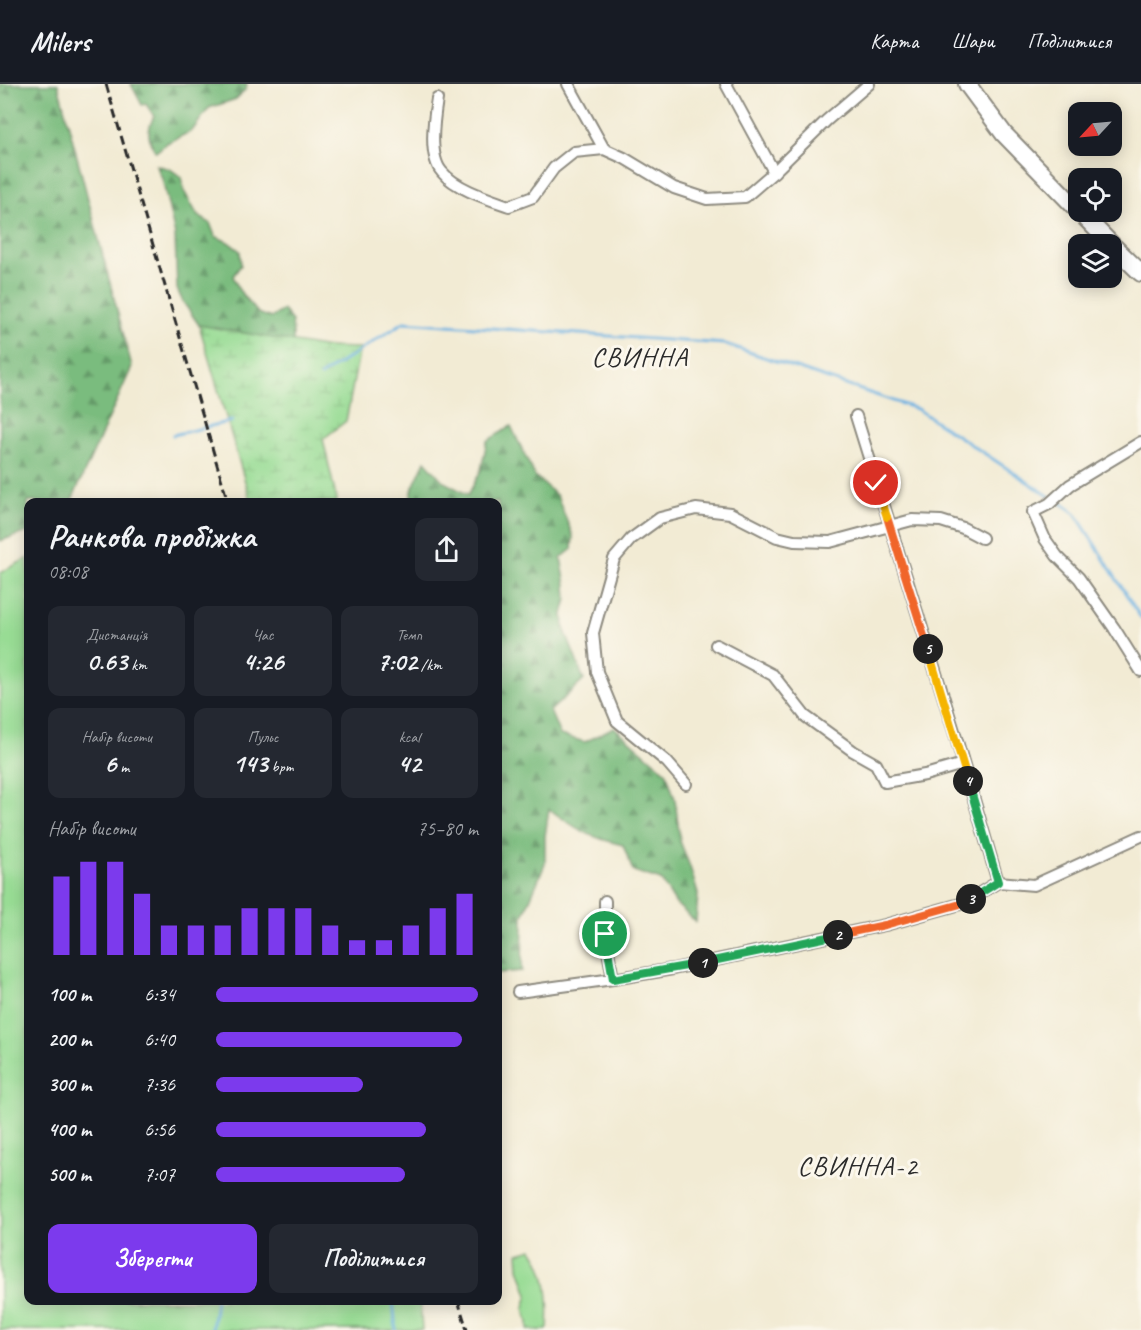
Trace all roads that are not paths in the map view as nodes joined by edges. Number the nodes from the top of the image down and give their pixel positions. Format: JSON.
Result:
{"nodes":[{"id":1,"x":568,"y":84,"type":"edge"},
{"id":2,"x":726,"y":84,"type":"edge"},
{"id":3,"x":869,"y":84,"type":"edge"},
{"id":4,"x":967,"y":84,"type":"edge"},
{"id":5,"x":437,"y":99,"type":"dead end"},
{"id":6,"x":604,"y":149,"type":"junction"},
{"id":7,"x":774,"y":172,"type":"junction"},
{"id":8,"x":1100,"y":234,"type":"edge"},
{"id":9,"x":1122,"y":255,"type":"edge"},
{"id":10,"x":1141,"y":273,"type":"edge"},
{"id":11,"x":856,"y":416,"type":"dead end"},
{"id":12,"x":1141,"y":442,"type":"edge"},
{"id":13,"x":889,"y":525,"type":"junction"},
{"id":14,"x":982,"y":538,"type":"dead end"},
{"id":15,"x":716,"y":645,"type":"dead end"},
{"id":16,"x":1141,"y":671,"type":"edge"},
{"id":17,"x":963,"y":764,"type":"junction"},
{"id":18,"x":686,"y":784,"type":"dead end"},
{"id":19,"x":1141,"y":836,"type":"edge"},
{"id":20,"x":998,"y":882,"type":"junction"},
{"id":21,"x":606,"y":901,"type":"dead end"},
{"id":22,"x":613,"y":979,"type":"junction"},
{"id":23,"x":518,"y":992,"type":"dead end"}],
"edges":[{"from":1,"to":6,"type":"street"},
{"from":2,"to":7,"type":"street"},
{"from":3,"to":7,"type":"street"},
{"from":4,"to":8,"type":"main road"},
{"from":5,"to":6,"type":"street"},
{"from":6,"to":7,"type":"street"},
{"from":9,"to":10,"type":"main road"},
{"from":11,"to":13,"type":"street"},
{"from":12,"to":16,"type":"street"},
{"from":13,"to":14,"type":"street"},
{"from":13,"to":17,"type":"street"},
{"from":13,"to":18,"type":"street"},
{"from":15,"to":17,"type":"street"},
{"from":17,"to":20,"type":"street"},
{"from":19,"to":20,"type":"street"},
{"from":20,"to":22,"type":"street"},
{"from":21,"to":22,"type":"street"},
{"from":22,"to":23,"type":"street"}]}
